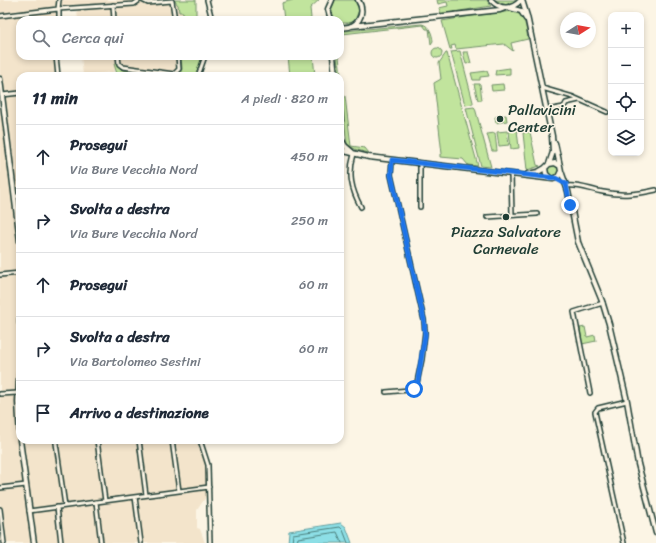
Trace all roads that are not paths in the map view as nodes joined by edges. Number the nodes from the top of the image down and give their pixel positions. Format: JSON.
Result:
{"nodes":[{"id":1,"x":59,"y":0,"type":"edge"},
{"id":2,"x":141,"y":0,"type":"edge"},
{"id":3,"x":207,"y":0,"type":"edge"},
{"id":4,"x":332,"y":0,"type":"edge"},
{"id":5,"x":358,"y":0,"type":"edge"},
{"id":6,"x":491,"y":0,"type":"edge"},
{"id":7,"x":521,"y":0,"type":"edge"},
{"id":8,"x":113,"y":5,"type":"junction"},
{"id":9,"x":507,"y":8,"type":"junction"},
{"id":10,"x":58,"y":9,"type":"junction"},
{"id":11,"x":0,"y":16,"type":"edge"},
{"id":12,"x":58,"y":16,"type":"edge"},
{"id":13,"x":114,"y":16,"type":"edge"},
{"id":14,"x":175,"y":16,"type":"edge"},
{"id":15,"x":212,"y":16,"type":"edge"},
{"id":16,"x":330,"y":16,"type":"edge"},
{"id":17,"x":528,"y":26,"type":"junction"},
{"id":18,"x":344,"y":27,"type":"edge"},
{"id":19,"x":349,"y":27,"type":"junction"},
{"id":20,"x":344,"y":29,"type":"edge"},
{"id":21,"x":56,"y":60,"type":"edge"},
{"id":22,"x":118,"y":60,"type":"edge"},
{"id":23,"x":178,"y":60,"type":"edge"},
{"id":24,"x":204,"y":60,"type":"edge"},
{"id":25,"x":333,"y":60,"type":"edge"},
{"id":26,"x":58,"y":72,"type":"edge"},
{"id":27,"x":160,"y":72,"type":"edge"},
{"id":28,"x":176,"y":72,"type":"edge"},
{"id":29,"x":199,"y":72,"type":"edge"},
{"id":30,"x":335,"y":72,"type":"edge"},
{"id":31,"x":0,"y":79,"type":"edge"},
{"id":32,"x":542,"y":88,"type":"junction"},
{"id":33,"x":16,"y":93,"type":"edge"},
{"id":34,"x":2,"y":95,"type":"junction"},
{"id":35,"x":580,"y":100,"type":"junction"},
{"id":36,"x":546,"y":110,"type":"junction"},
{"id":37,"x":607,"y":112,"type":"dead end"},
{"id":38,"x":552,"y":136,"type":"junction"},
{"id":39,"x":344,"y":144,"type":"edge"},
{"id":40,"x":344,"y":151,"type":"edge"},
{"id":41,"x":354,"y":154,"type":"junction"},
{"id":42,"x":392,"y":160,"type":"junction"},
{"id":43,"x":420,"y":163,"type":"junction"},
{"id":44,"x":549,"y":164,"type":"junction"},
{"id":45,"x":546,"y":167,"type":"junction"},
{"id":46,"x":560,"y":169,"type":"junction"},
{"id":47,"x":512,"y":174,"type":"junction"},
{"id":48,"x":524,"y":175,"type":"junction"},
{"id":49,"x":553,"y":178,"type":"junction"},
{"id":50,"x":566,"y":185,"type":"junction"},
{"id":51,"x":656,"y":190,"type":"edge"},
{"id":52,"x":15,"y":197,"type":"joint"},
{"id":53,"x":16,"y":206,"type":"edge"},
{"id":54,"x":361,"y":207,"type":"dead end"},
{"id":55,"x":420,"y":207,"type":"dead end"},
{"id":56,"x":537,"y":214,"type":"dead end"},
{"id":57,"x":512,"y":215,"type":"junction"},
{"id":58,"x":487,"y":216,"type":"dead end"},
{"id":59,"x":16,"y":273,"type":"edge"},
{"id":60,"x":0,"y":275,"type":"edge"},
{"id":61,"x":603,"y":303,"type":"junction"},
{"id":62,"x":16,"y":392,"type":"edge"},
{"id":63,"x":386,"y":392,"type":"dead end"},
{"id":64,"x":590,"y":393,"type":"dead end"},
{"id":65,"x":0,"y":394,"type":"edge"},
{"id":66,"x":627,"y":401,"type":"junction"},
{"id":67,"x":21,"y":444,"type":"edge"},
{"id":68,"x":56,"y":444,"type":"edge"},
{"id":69,"x":98,"y":444,"type":"edge"},
{"id":70,"x":140,"y":444,"type":"edge"},
{"id":71,"x":173,"y":444,"type":"edge"},
{"id":72,"x":201,"y":444,"type":"edge"},
{"id":73,"x":26,"y":485,"type":"junction"},
{"id":74,"x":209,"y":487,"type":"junction"},
{"id":75,"x":0,"y":488,"type":"edge"},
{"id":76,"x":179,"y":491,"type":"junction"},
{"id":77,"x":146,"y":495,"type":"junction"},
{"id":78,"x":135,"y":497,"type":"junction"},
{"id":79,"x":105,"y":501,"type":"junction"},
{"id":80,"x":96,"y":502,"type":"junction"},
{"id":81,"x":65,"y":506,"type":"junction"},
{"id":82,"x":56,"y":507,"type":"junction"},
{"id":83,"x":0,"y":509,"type":"edge"},
{"id":84,"x":30,"y":511,"type":"junction"},
{"id":85,"x":656,"y":533,"type":"edge"},
{"id":86,"x":4,"y":543,"type":"edge"},
{"id":87,"x":34,"y":543,"type":"edge"},
{"id":88,"x":61,"y":543,"type":"edge"},
{"id":89,"x":101,"y":543,"type":"edge"},
{"id":90,"x":141,"y":543,"type":"edge"},
{"id":91,"x":210,"y":543,"type":"edge"},
{"id":92,"x":624,"y":543,"type":"edge"}],
"edges":[{"from":1,"to":10,"type":"street"},
{"from":2,"to":8,"type":"street"},
{"from":2,"to":14,"type":"street"},
{"from":3,"to":15,"type":"street"},
{"from":4,"to":16,"type":"main road"},
{"from":5,"to":19,"type":"main road"},
{"from":6,"to":9,"type":"main road"},
{"from":7,"to":9,"type":"main road"},
{"from":7,"to":17,"type":"main road"},
{"from":8,"to":10,"type":"street"},
{"from":8,"to":13,"type":"street"},
{"from":9,"to":17,"type":"main road"},
{"from":9,"to":19,"type":"main road"},
{"from":10,"to":11,"type":"street"},
{"from":10,"to":12,"type":"street"},
{"from":17,"to":32,"type":"main road"},
{"from":18,"to":19,"type":"main road"},
{"from":19,"to":20,"type":"main road"},
{"from":21,"to":26,"type":"street"},
{"from":22,"to":27,"type":"street"},
{"from":23,"to":28,"type":"street"},
{"from":24,"to":29,"type":"street"},
{"from":25,"to":30,"type":"main road"},
{"from":31,"to":34,"type":"main road"},
{"from":32,"to":35,"type":"street"},
{"from":32,"to":36,"type":"main road"},
{"from":33,"to":34,"type":"street"},
{"from":34,"to":52,"type":"main road"},
{"from":35,"to":36,"type":"street"},
{"from":35,"to":37,"type":"street"},
{"from":36,"to":38,"type":"main road"},
{"from":38,"to":44,"type":"main road"},
{"from":38,"to":46,"type":"main road"},
{"from":39,"to":41,"type":"main road"},
{"from":40,"to":41,"type":"main road"},
{"from":41,"to":42,"type":"main road"},
{"from":41,"to":54,"type":"street"},
{"from":42,"to":43,"type":"main road"},
{"from":42,"to":63,"type":"street"},
{"from":43,"to":47,"type":"main road"},
{"from":43,"to":55,"type":"street"},
{"from":44,"to":45,"type":"main road"},
{"from":44,"to":46,"type":"main road"},
{"from":45,"to":48,"type":"main road"},
{"from":45,"to":49,"type":"main road"},
{"from":46,"to":49,"type":"main road"},
{"from":46,"to":50,"type":"main road"},
{"from":47,"to":48,"type":"main road"},
{"from":47,"to":57,"type":"street"},
{"from":48,"to":49,"type":"main road"},
{"from":49,"to":50,"type":"main road"},
{"from":50,"to":51,"type":"street"},
{"from":50,"to":61,"type":"main road"},
{"from":52,"to":53,"type":"main road"},
{"from":56,"to":57,"type":"street"},
{"from":57,"to":58,"type":"street"},
{"from":59,"to":60,"type":"street"},
{"from":61,"to":64,"type":"street"},
{"from":61,"to":66,"type":"main road"},
{"from":62,"to":65,"type":"street"},
{"from":66,"to":85,"type":"main road"},
{"from":66,"to":92,"type":"street"},
{"from":67,"to":73,"type":"main road"},
{"from":68,"to":81,"type":"street"},
{"from":69,"to":79,"type":"street"},
{"from":70,"to":77,"type":"street"},
{"from":71,"to":76,"type":"street"},
{"from":72,"to":74,"type":"street"},
{"from":73,"to":75,"type":"street"},
{"from":73,"to":84,"type":"main road"},
{"from":74,"to":76,"type":"street"},
{"from":74,"to":91,"type":"street"},
{"from":76,"to":77,"type":"street"},
{"from":77,"to":78,"type":"street"},
{"from":78,"to":79,"type":"street"},
{"from":78,"to":90,"type":"street"},
{"from":79,"to":80,"type":"street"},
{"from":80,"to":81,"type":"street"},
{"from":80,"to":89,"type":"street"},
{"from":81,"to":82,"type":"street"},
{"from":82,"to":84,"type":"street"},
{"from":82,"to":88,"type":"street"},
{"from":83,"to":86,"type":"street"},
{"from":84,"to":87,"type":"main road"}]}
